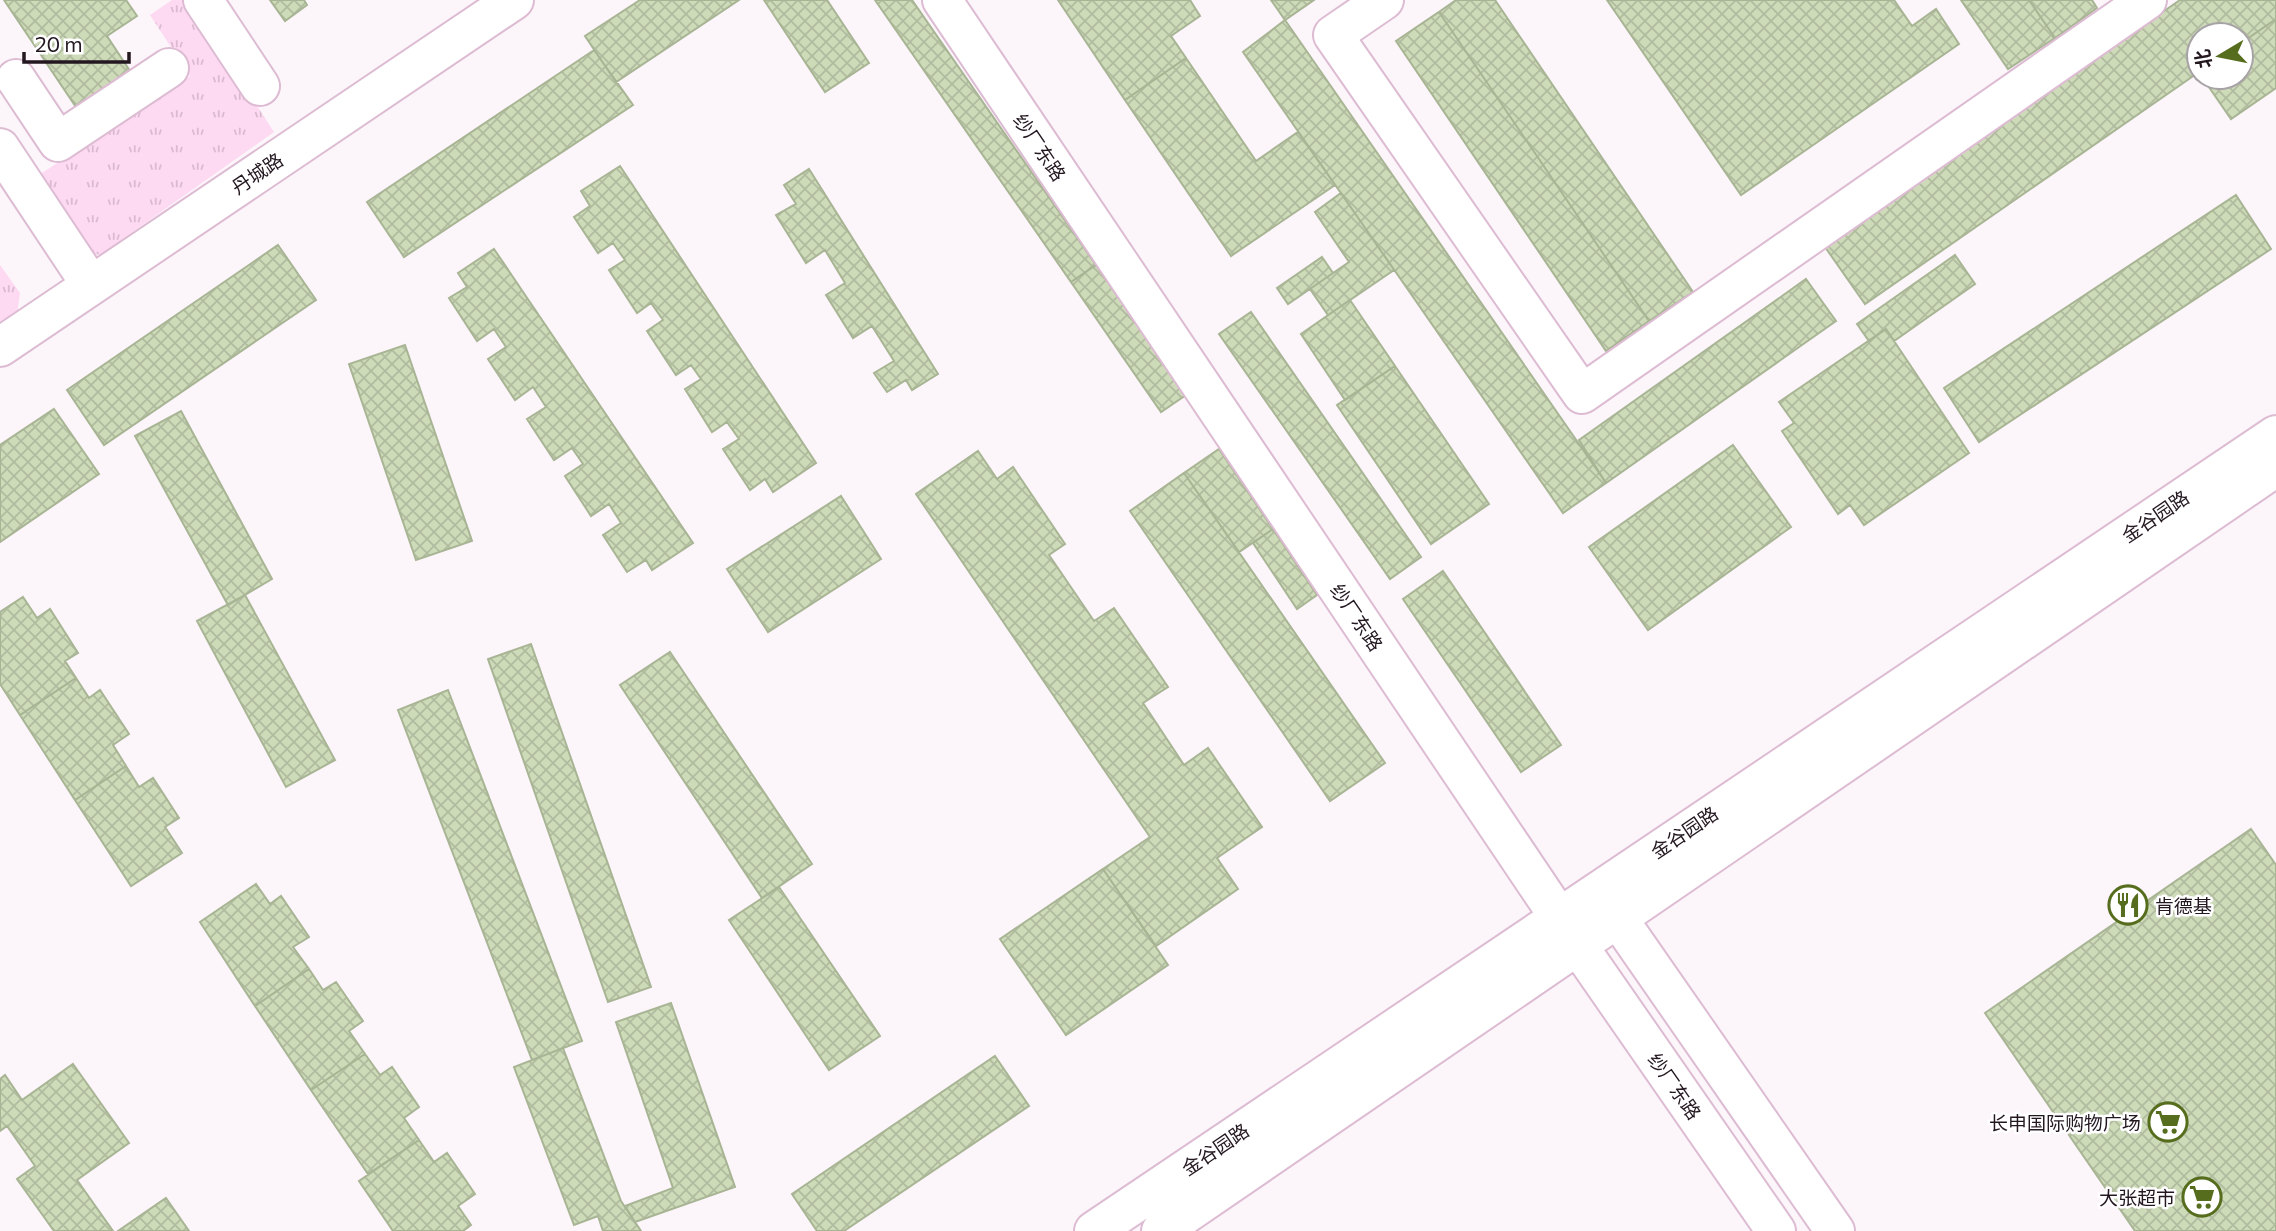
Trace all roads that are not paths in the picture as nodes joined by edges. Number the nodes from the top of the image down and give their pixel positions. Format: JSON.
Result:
{"nodes":[{"id":1,"x":203,"y":0,"type":"edge"},
{"id":2,"x":514,"y":0,"type":"edge"},
{"id":3,"x":942,"y":0,"type":"edge"},
{"id":4,"x":1384,"y":0,"type":"edge"},
{"id":5,"x":2136,"y":3,"type":"edge"},
{"id":6,"x":169,"y":68,"type":"dead end"},
{"id":7,"x":5,"y":75,"type":"edge"},
{"id":8,"x":260,"y":86,"type":"dead end"},
{"id":9,"x":0,"y":148,"type":"edge"},
{"id":10,"x":92,"y":285,"type":"junction"},
{"id":11,"x":0,"y":347,"type":"edge"},
{"id":12,"x":2276,"y":435,"type":"edge"},
{"id":13,"x":2276,"y":467,"type":"edge"},
{"id":14,"x":1608,"y":904,"type":"junction"},
{"id":15,"x":1568,"y":931,"type":"junction"},
{"id":16,"x":1094,"y":1231,"type":"edge"},
{"id":17,"x":1161,"y":1231,"type":"edge"},
{"id":18,"x":1776,"y":1231,"type":"edge"},
{"id":19,"x":1835,"y":1231,"type":"edge"}],
"edges":[{"from":1,"to":8,"type":"main road"},
{"from":2,"to":10,"type":"main road","name":"丹城路"},
{"from":3,"to":15,"type":"main road","name":"纱厂东路"},
{"from":4,"to":5,"type":"main road"},
{"from":6,"to":7,"type":"main road"},
{"from":9,"to":10,"type":"main road"},
{"from":10,"to":11,"type":"main road","name":"丹城路"},
{"from":12,"to":14,"type":"main road","name":"金谷园路"},
{"from":13,"to":14,"type":"main road","name":"金谷园路"},
{"from":14,"to":15,"type":"main road","name":"金谷园路"},
{"from":14,"to":19,"type":"main road"},
{"from":15,"to":16,"type":"main road","name":"金谷园路"},
{"from":15,"to":17,"type":"main road","name":"金谷园路"},
{"from":15,"to":18,"type":"main road","name":"纱厂东路"}]}
